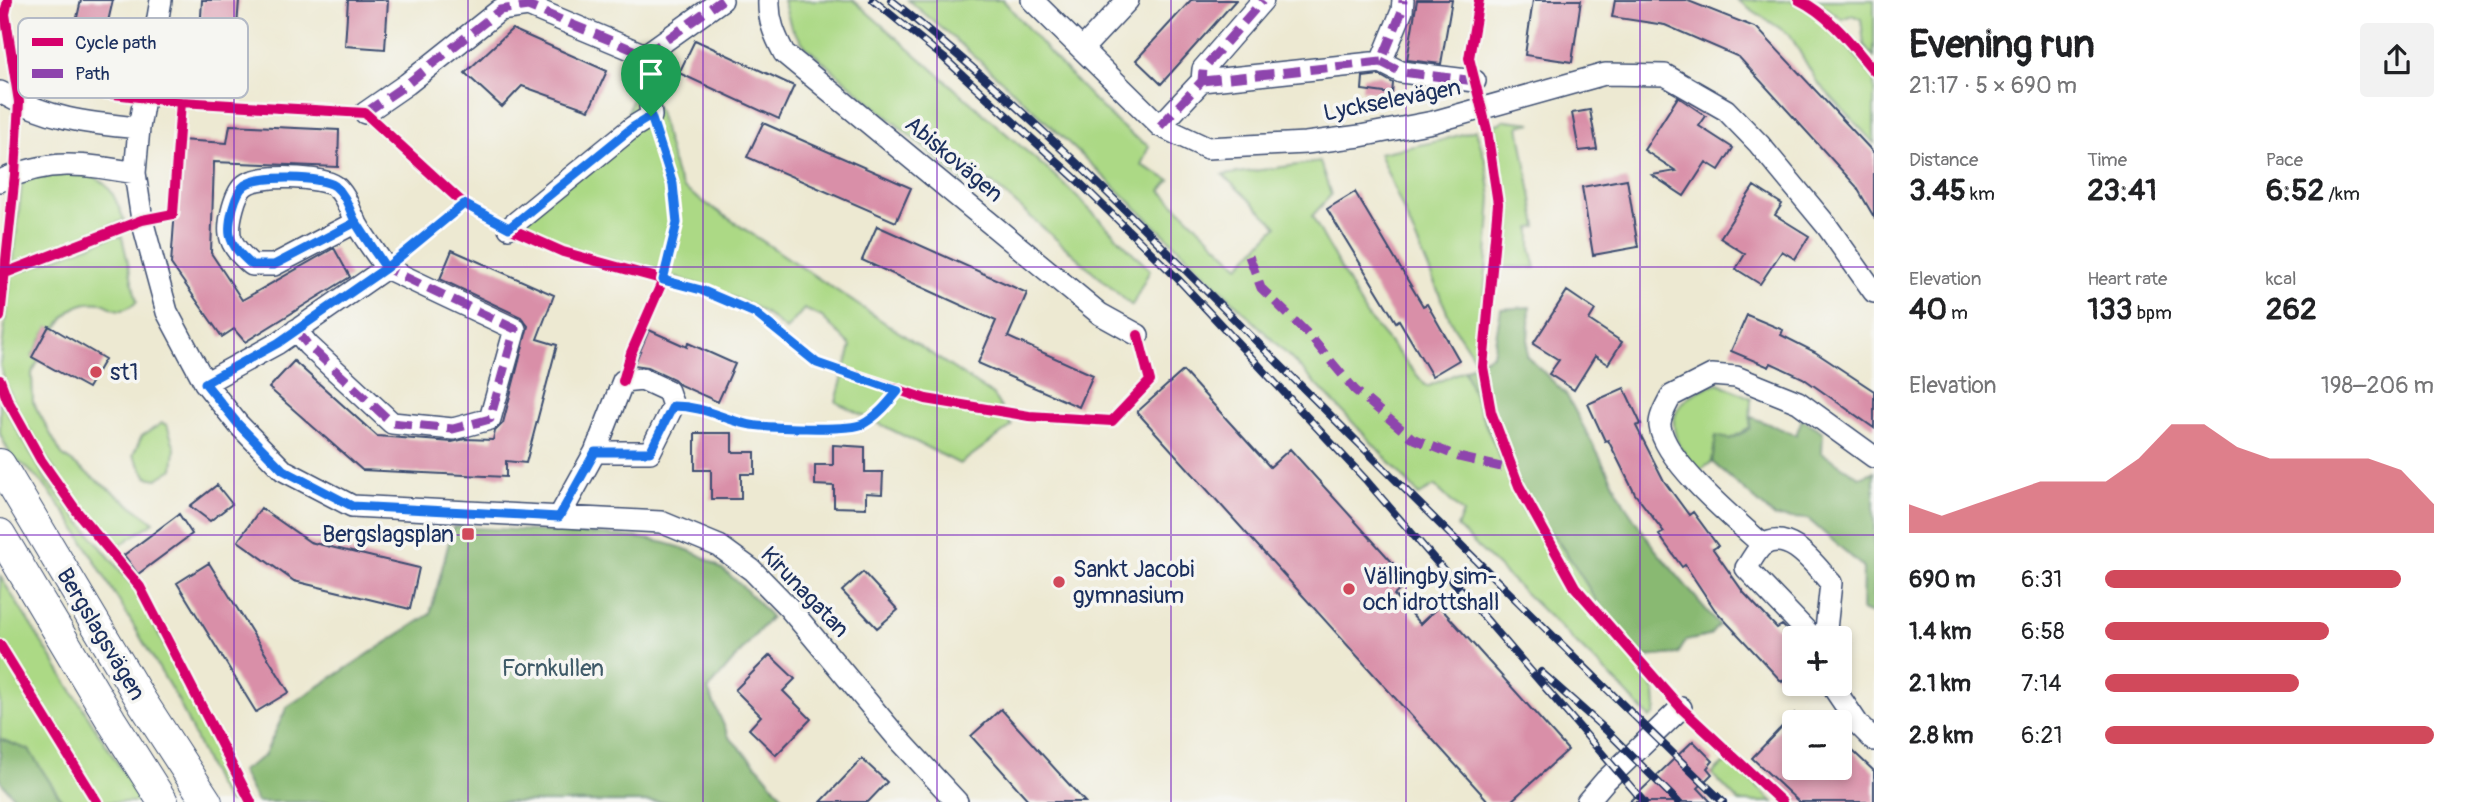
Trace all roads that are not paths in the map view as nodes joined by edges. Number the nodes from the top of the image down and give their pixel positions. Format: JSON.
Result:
{"nodes":[{"id":1,"x":161,"y":0,"type":"edge"},
{"id":2,"x":722,"y":0,"type":"edge"},
{"id":3,"x":769,"y":0,"type":"edge"},
{"id":4,"x":1032,"y":0,"type":"edge"},
{"id":5,"x":1128,"y":0,"type":"edge"},
{"id":6,"x":1263,"y":0,"type":"edge"},
{"id":7,"x":1403,"y":0,"type":"edge"},
{"id":8,"x":158,"y":18,"type":"edge"},
{"id":9,"x":1082,"y":49,"type":"junction"},
{"id":10,"x":645,"y":55,"type":"junction"},
{"id":11,"x":1381,"y":62,"type":"junction"},
{"id":12,"x":1202,"y":81,"type":"junction"},
{"id":13,"x":1475,"y":81,"type":"dead end"},
{"id":14,"x":0,"y":92,"type":"edge"},
{"id":15,"x":144,"y":98,"type":"edge"},
{"id":16,"x":365,"y":113,"type":"dead end"},
{"id":17,"x":1160,"y":126,"type":"junction"},
{"id":18,"x":139,"y":128,"type":"junction"},
{"id":19,"x":135,"y":173,"type":"junction"},
{"id":20,"x":0,"y":181,"type":"edge"},
{"id":21,"x":356,"y":222,"type":"junction"},
{"id":22,"x":509,"y":228,"type":"dead end"},
{"id":23,"x":386,"y":268,"type":"junction"},
{"id":24,"x":1874,"y":292,"type":"edge"},
{"id":25,"x":296,"y":330,"type":"junction"},
{"id":26,"x":1138,"y":335,"type":"dead end"},
{"id":27,"x":205,"y":383,"type":"junction"},
{"id":28,"x":595,"y":452,"type":"dead end"},
{"id":29,"x":1874,"y":457,"type":"edge"},
{"id":30,"x":0,"y":464,"type":"edge"},
{"id":31,"x":559,"y":517,"type":"junction"},
{"id":32,"x":0,"y":534,"type":"edge"},
{"id":33,"x":1763,"y":545,"type":"junction"},
{"id":34,"x":1802,"y":626,"type":"edge"},
{"id":35,"x":1826,"y":626,"type":"edge"},
{"id":36,"x":1839,"y":696,"type":"edge"},
{"id":37,"x":1681,"y":708,"type":"dead end"},
{"id":38,"x":1874,"y":740,"type":"edge"},
{"id":39,"x":163,"y":802,"type":"edge"},
{"id":40,"x":207,"y":802,"type":"edge"},
{"id":41,"x":957,"y":802,"type":"edge"},
{"id":42,"x":1587,"y":802,"type":"edge"}],
"edges":[{"from":1,"to":8,"type":"street","name":"Kirunagatan"},
{"from":2,"to":10,"type":"street"},
{"from":3,"to":26,"type":"street","name":"Abiskovägen"},
{"from":4,"to":9,"type":"street","name":"Lyckselevägen"},
{"from":5,"to":9,"type":"street"},
{"from":6,"to":12,"type":"street"},
{"from":7,"to":11,"type":"street","name":"Lyckselevägen"},
{"from":9,"to":17,"type":"street","name":"Lyckselevägen"},
{"from":10,"to":16,"type":"street"},
{"from":10,"to":22,"type":"street"},
{"from":11,"to":12,"type":"street","name":"Lyckselevägen"},
{"from":11,"to":13,"type":"street"},
{"from":12,"to":17,"type":"street"},
{"from":14,"to":18,"type":"street"},
{"from":15,"to":18,"type":"street","name":"Kirunagatan"},
{"from":17,"to":24,"type":"street","name":"Lyckselevägen"},
{"from":18,"to":19,"type":"street","name":"Kirunagatan"},
{"from":19,"to":20,"type":"street"},
{"from":19,"to":27,"type":"street","name":"Kirunagatan"},
{"from":21,"to":21,"type":"street"},
{"from":21,"to":23,"type":"street"},
{"from":23,"to":25,"type":"street"},
{"from":23,"to":25,"type":"street"},
{"from":25,"to":27,"type":"street"},
{"from":27,"to":31,"type":"street","name":"Kirunagatan"},
{"from":28,"to":31,"type":"street"},
{"from":29,"to":33,"type":"street"},
{"from":30,"to":40,"type":"main road","name":"Bergslagsvägen"},
{"from":31,"to":41,"type":"street","name":"Kirunagatan"},
{"from":32,"to":39,"type":"main road","name":"Bergslagsvägen"},
{"from":33,"to":34,"type":"street"},
{"from":33,"to":35,"type":"street"},
{"from":36,"to":38,"type":"street"},
{"from":37,"to":42,"type":"street"}]}
